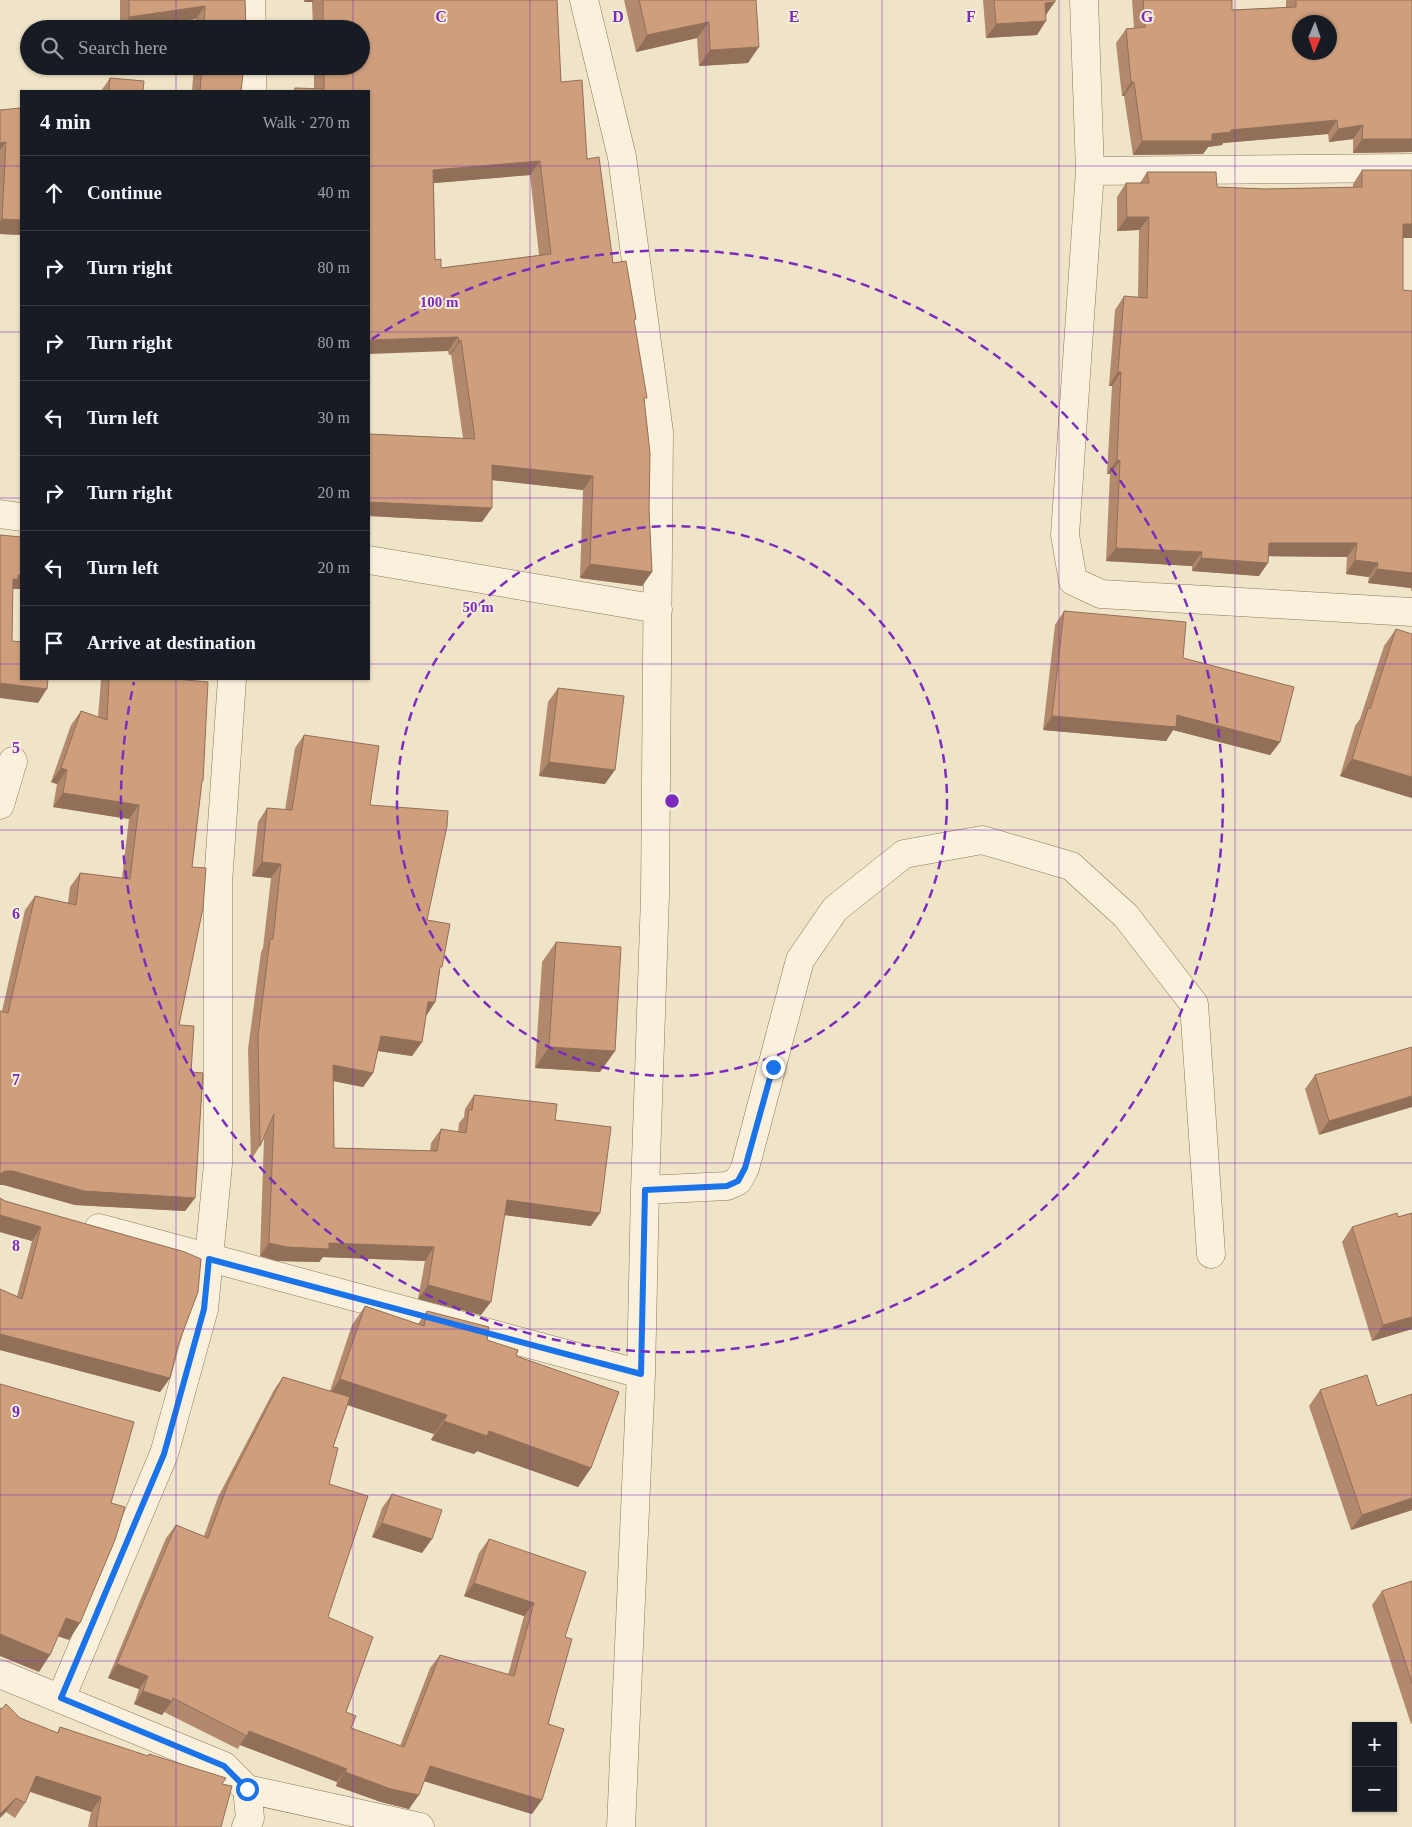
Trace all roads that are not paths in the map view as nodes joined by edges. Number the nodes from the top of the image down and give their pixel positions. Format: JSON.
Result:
{"nodes":[{"id":1,"x":251,"y":0,"type":"edge"},
{"id":2,"x":584,"y":0,"type":"edge"},
{"id":3,"x":1084,"y":0,"type":"edge"},
{"id":4,"x":252,"y":20,"type":"edge"},
{"id":5,"x":252,"y":75,"type":"edge"},
{"id":6,"x":252,"y":90,"type":"edge"},
{"id":7,"x":1412,"y":168,"type":"edge"},
{"id":8,"x":1090,"y":171,"type":"junction"},
{"id":9,"x":0,"y":514,"type":"edge"},
{"id":10,"x":20,"y":517,"type":"edge"},
{"id":11,"x":370,"y":560,"type":"edge"},
{"id":12,"x":658,"y":609,"type":"junction"},
{"id":13,"x":1412,"y":612,"type":"edge"},
{"id":14,"x":232,"y":680,"type":"edge"},
{"id":15,"x":13,"y":761,"type":"dead end"},
{"id":16,"x":0,"y":805,"type":"edge"},
{"id":17,"x":645,"y":1190,"type":"junction"},
{"id":18,"x":76,"y":1221,"type":"edge"},
{"id":19,"x":1212,"y":1254,"type":"dead end"},
{"id":20,"x":209,"y":1259,"type":"junction"},
{"id":21,"x":641,"y":1374,"type":"junction"},
{"id":22,"x":0,"y":1674,"type":"edge"},
{"id":23,"x":61,"y":1698,"type":"junction"},
{"id":24,"x":247,"y":1789,"type":"junction"},
{"id":25,"x":246,"y":1827,"type":"edge"},
{"id":26,"x":420,"y":1827,"type":"edge"},
{"id":27,"x":621,"y":1827,"type":"edge"}],
"edges":[{"from":1,"to":4,"type":"street"},
{"from":2,"to":12,"type":"street"},
{"from":3,"to":8,"type":"street"},
{"from":5,"to":6,"type":"street"},
{"from":7,"to":8,"type":"street"},
{"from":8,"to":13,"type":"street"},
{"from":9,"to":10,"type":"street"},
{"from":11,"to":12,"type":"street"},
{"from":12,"to":17,"type":"street"},
{"from":14,"to":20,"type":"street"},
{"from":15,"to":16,"type":"street"},
{"from":17,"to":19,"type":"street"},
{"from":17,"to":21,"type":"street"},
{"from":18,"to":20,"type":"street"},
{"from":20,"to":21,"type":"street"},
{"from":20,"to":23,"type":"street"},
{"from":21,"to":27,"type":"street"},
{"from":22,"to":23,"type":"street"},
{"from":23,"to":24,"type":"street"},
{"from":24,"to":25,"type":"street"},
{"from":24,"to":26,"type":"street"}]}
